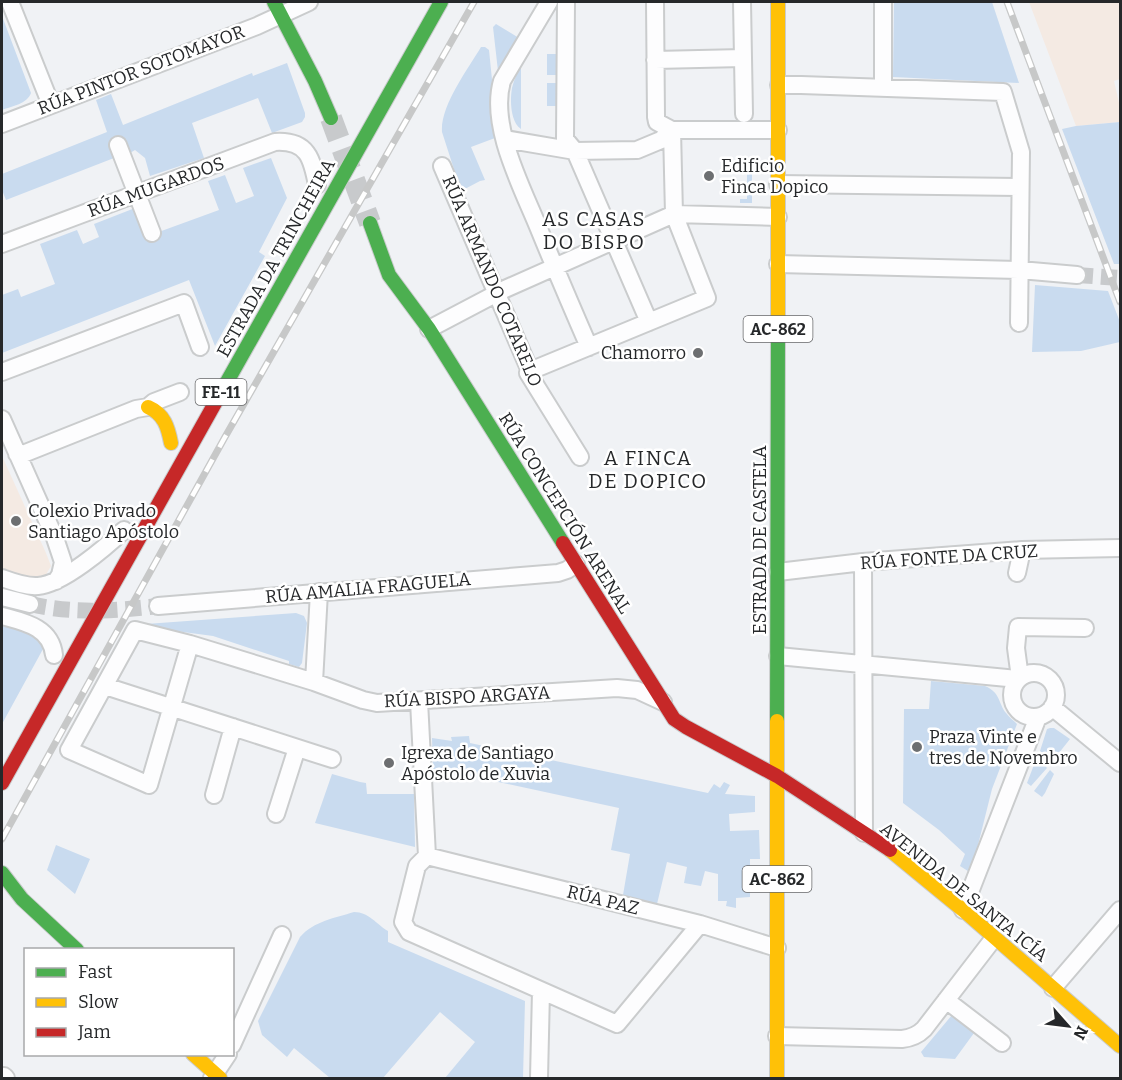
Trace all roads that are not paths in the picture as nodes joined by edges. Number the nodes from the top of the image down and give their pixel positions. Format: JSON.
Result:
{"nodes":[{"id":1,"x":10,"y":2,"type":"edge"},
{"id":2,"x":309,"y":2,"type":"edge"},
{"id":3,"x":441,"y":2,"type":"edge"},
{"id":4,"x":549,"y":2,"type":"edge"},
{"id":5,"x":566,"y":2,"type":"edge"},
{"id":6,"x":655,"y":2,"type":"edge"},
{"id":7,"x":742,"y":2,"type":"edge"},
{"id":8,"x":778,"y":2,"type":"edge"},
{"id":9,"x":883,"y":2,"type":"edge"},
{"id":10,"x":277,"y":8,"type":"edge"},
{"id":11,"x":743,"y":58,"type":"junction"},
{"id":12,"x":655,"y":60,"type":"junction"},
{"id":13,"x":778,"y":85,"type":"junction"},
{"id":14,"x":883,"y":88,"type":"junction"},
{"id":15,"x":51,"y":105,"type":"junction"},
{"id":16,"x":744,"y":114,"type":"dead end"},
{"id":17,"x":331,"y":118,"type":"tunnel mouth"},
{"id":18,"x":2,"y":124,"type":"edge"},
{"id":19,"x":665,"y":126,"type":"junction"},
{"id":20,"x":778,"y":130,"type":"junction"},
{"id":21,"x":504,"y":139,"type":"junction"},
{"id":22,"x":118,"y":145,"type":"dead end"},
{"id":23,"x":575,"y":151,"type":"junction"},
{"id":24,"x":329,"y":165,"type":"dead end"},
{"id":25,"x":442,"y":166,"type":"dead end"},
{"id":26,"x":778,"y":184,"type":"junction"},
{"id":27,"x":1020,"y":187,"type":"junction"},
{"id":28,"x":314,"y":191,"type":"joint"},
{"id":29,"x":137,"y":194,"type":"junction"},
{"id":30,"x":674,"y":214,"type":"junction"},
{"id":31,"x":778,"y":217,"type":"junction"},
{"id":32,"x":370,"y":223,"type":"tunnel mouth"},
{"id":33,"x":152,"y":233,"type":"dead end"},
{"id":34,"x":615,"y":240,"type":"junction"},
{"id":35,"x":2,"y":244,"type":"edge"},
{"id":36,"x":778,"y":264,"type":"junction"},
{"id":37,"x":555,"y":267,"type":"junction"},
{"id":38,"x":1020,"y":270,"type":"junction"},
{"id":39,"x":1077,"y":274,"type":"tunnel mouth"},
{"id":40,"x":497,"y":293,"type":"junction"},
{"id":41,"x":649,"y":322,"type":"junction"},
{"id":42,"x":1019,"y":323,"type":"dead end"},
{"id":43,"x":429,"y":329,"type":"junction"},
{"id":44,"x":200,"y":347,"type":"dead end"},
{"id":45,"x":589,"y":347,"type":"junction"},
{"id":46,"x":530,"y":371,"type":"junction"},
{"id":47,"x":2,"y":372,"type":"edge"},
{"id":48,"x":180,"y":392,"type":"dead end"},
{"id":49,"x":148,"y":407,"type":"junction"},
{"id":50,"x":2,"y":419,"type":"edge"},
{"id":51,"x":183,"y":422,"type":"dead end"},
{"id":52,"x":17,"y":454,"type":"junction"},
{"id":53,"x":580,"y":458,"type":"dead end"},
{"id":54,"x":126,"y":525,"type":"joint"},
{"id":55,"x":1120,"y":548,"type":"edge"},
{"id":56,"x":1022,"y":550,"type":"junction"},
{"id":57,"x":106,"y":561,"type":"dead end"},
{"id":58,"x":863,"y":562,"type":"junction"},
{"id":59,"x":576,"y":564,"type":"junction"},
{"id":60,"x":778,"y":572,"type":"junction"},
{"id":61,"x":1017,"y":573,"type":"dead end"},
{"id":62,"x":2,"y":579,"type":"edge"},
{"id":63,"x":56,"y":581,"type":"junction"},
{"id":64,"x":319,"y":592,"type":"junction"},
{"id":65,"x":2,"y":597,"type":"edge"},
{"id":66,"x":30,"y":604,"type":"tunnel mouth"},
{"id":67,"x":158,"y":606,"type":"tunnel mouth"},
{"id":68,"x":2,"y":616,"type":"edge"},
{"id":69,"x":1085,"y":628,"type":"dead end"},
{"id":70,"x":66,"y":634,"type":"dead end"},
{"id":71,"x":190,"y":644,"type":"junction"},
{"id":72,"x":778,"y":656,"type":"junction"},
{"id":73,"x":52,"y":660,"type":"joint"},
{"id":74,"x":864,"y":664,"type":"junction"},
{"id":75,"x":642,"y":670,"type":"junction"},
{"id":76,"x":984,"y":676,"type":"junction"},
{"id":77,"x":1019,"y":679,"type":"junction"},
{"id":78,"x":314,"y":682,"type":"junction"},
{"id":79,"x":105,"y":686,"type":"junction"},
{"id":80,"x":629,"y":688,"type":"junction"},
{"id":81,"x":1012,"y":696,"type":"junction"},
{"id":82,"x":419,"y":701,"type":"junction"},
{"id":83,"x":663,"y":702,"type":"junction"},
{"id":84,"x":172,"y":707,"type":"junction"},
{"id":85,"x":1045,"y":712,"type":"junction"},
{"id":86,"x":233,"y":727,"type":"junction"},
{"id":87,"x":297,"y":748,"type":"junction"},
{"id":88,"x":332,"y":759,"type":"dead end"},
{"id":89,"x":1120,"y":763,"type":"edge"},
{"id":90,"x":777,"y":776,"type":"junction"},
{"id":91,"x":2,"y":783,"type":"edge"},
{"id":92,"x":214,"y":795,"type":"dead end"},
{"id":93,"x":276,"y":814,"type":"dead end"},
{"id":94,"x":864,"y":832,"type":"junction"},
{"id":95,"x":427,"y":856,"type":"junction"},
{"id":96,"x":2,"y":873,"type":"edge"},
{"id":97,"x":963,"y":910,"type":"junction"},
{"id":98,"x":1120,"y":910,"type":"edge"},
{"id":99,"x":700,"y":924,"type":"junction"},
{"id":100,"x":282,"y":935,"type":"dead end"},
{"id":101,"x":994,"y":938,"type":"junction"},
{"id":102,"x":75,"y":948,"type":"edge"},
{"id":103,"x":777,"y":948,"type":"junction"},
{"id":104,"x":1053,"y":988,"type":"junction"},
{"id":105,"x":541,"y":991,"type":"junction"},
{"id":106,"x":946,"y":1000,"type":"junction"},
{"id":107,"x":777,"y":1036,"type":"junction"},
{"id":108,"x":234,"y":1041,"type":"edge"},
{"id":109,"x":1002,"y":1043,"type":"dead end"},
{"id":110,"x":1120,"y":1046,"type":"edge"},
{"id":111,"x":195,"y":1056,"type":"edge"},
{"id":112,"x":227,"y":1056,"type":"edge"},
{"id":113,"x":216,"y":1077,"type":"edge"},
{"id":114,"x":539,"y":1078,"type":"edge"},
{"id":115,"x":777,"y":1078,"type":"edge"}],
"edges":[{"from":1,"to":15,"type":"street"},
{"from":2,"to":10,"type":"street","name":"RÚA PINTOR SOTOMAYOR"},
{"from":3,"to":91,"type":"main road","name":"ESTRADA DA TRINCHEIRA","number":"FE-11"},
{"from":4,"to":21,"type":"street"},
{"from":5,"to":23,"type":"street"},
{"from":6,"to":12,"type":"street"},
{"from":7,"to":11,"type":"street"},
{"from":8,"to":13,"type":"main road","name":"ESTRADA DE CASTELA","number":"AC-862"},
{"from":9,"to":14,"type":"street"},
{"from":10,"to":15,"type":"street","name":"RÚA PINTOR SOTOMAYOR"},
{"from":10,"to":17,"type":"main road"},
{"from":11,"to":12,"type":"street"},
{"from":11,"to":16,"type":"street"},
{"from":12,"to":19,"type":"street"},
{"from":13,"to":14,"type":"street"},
{"from":13,"to":20,"type":"main road","name":"ESTRADA DE CASTELA","number":"AC-862"},
{"from":14,"to":27,"type":"street"},
{"from":15,"to":18,"type":"street","name":"RÚA PINTOR SOTOMAYOR"},
{"from":19,"to":20,"type":"street"},
{"from":19,"to":23,"type":"street"},
{"from":19,"to":30,"type":"street"},
{"from":20,"to":26,"type":"main road","name":"ESTRADA DE CASTELA","number":"AC-862"},
{"from":21,"to":23,"type":"street"},
{"from":21,"to":37,"type":"street"},
{"from":22,"to":29,"type":"street"},
{"from":23,"to":34,"type":"street"},
{"from":24,"to":28,"type":"main road","name":"ESTRADA DA TRINCHEIRA"},
{"from":25,"to":40,"type":"street","name":"RÚA ARMANDO COTARELO"},
{"from":26,"to":27,"type":"street"},
{"from":26,"to":31,"type":"main road","name":"ESTRADA DE CASTELA","number":"AC-862"},
{"from":27,"to":38,"type":"street"},
{"from":28,"to":29,"type":"street","name":"RÚA MUGARDOS"},
{"from":29,"to":33,"type":"street"},
{"from":29,"to":35,"type":"street","name":"RÚA MUGARDOS"},
{"from":30,"to":31,"type":"street"},
{"from":30,"to":34,"type":"street"},
{"from":30,"to":41,"type":"street"},
{"from":31,"to":36,"type":"main road","name":"ESTRADA DE CASTELA","number":"AC-862"},
{"from":32,"to":43,"type":"main road","name":"RÚA CONCEPCIÓN ARENAL"},
{"from":34,"to":37,"type":"street"},
{"from":34,"to":41,"type":"street"},
{"from":36,"to":38,"type":"street"},
{"from":36,"to":60,"type":"main road","name":"ESTRADA DE CASTELA","number":"AC-862"},
{"from":37,"to":40,"type":"street"},
{"from":37,"to":45,"type":"street"},
{"from":38,"to":39,"type":"street"},
{"from":38,"to":42,"type":"street"},
{"from":40,"to":43,"type":"street"},
{"from":40,"to":46,"type":"street","name":"RÚA ARMANDO COTARELO"},
{"from":41,"to":45,"type":"street"},
{"from":43,"to":59,"type":"main road","name":"RÚA CONCEPCIÓN ARENAL"},
{"from":44,"to":47,"type":"street"},
{"from":45,"to":46,"type":"street"},
{"from":46,"to":53,"type":"street","name":"RÚA ARMANDO COTARELO"},
{"from":48,"to":49,"type":"street"},
{"from":49,"to":51,"type":"main road","number":"FE-11"},
{"from":49,"to":52,"type":"street"},
{"from":50,"to":52,"type":"street"},
{"from":52,"to":63,"type":"street"},
{"from":54,"to":57,"type":"main road"},
{"from":54,"to":63,"type":"street"},
{"from":55,"to":56,"type":"street","name":"RÚA FONTE DA CRUZ"},
{"from":56,"to":58,"type":"street","name":"RÚA FONTE DA CRUZ"},
{"from":56,"to":61,"type":"street"},
{"from":58,"to":60,"type":"street","name":"RÚA FONTE DA CRUZ"},
{"from":58,"to":74,"type":"street"},
{"from":59,"to":64,"type":"street","name":"RÚA AMALIA FRAGUELA"},
{"from":59,"to":75,"type":"main road","name":"RÚA CONCEPCIÓN ARENAL"},
{"from":60,"to":72,"type":"main road","name":"ESTRADA DE CASTELA","number":"AC-862"},
{"from":62,"to":63,"type":"street"},
{"from":64,"to":67,"type":"street","name":"RÚA AMALIA FRAGUELA"},
{"from":64,"to":78,"type":"street"},
{"from":65,"to":66,"type":"street"},
{"from":68,"to":73,"type":"street"},
{"from":69,"to":77,"type":"street"},
{"from":70,"to":73,"type":"main road"},
{"from":71,"to":78,"type":"street","name":"RÚA BISPO ARGAYA"},
{"from":71,"to":79,"type":"street","name":"RÚA BISPO ARGAYA"},
{"from":71,"to":84,"type":"street"},
{"from":72,"to":74,"type":"street"},
{"from":72,"to":90,"type":"main road","name":"ESTRADA DE CASTELA","number":"AC-862"},
{"from":74,"to":76,"type":"street"},
{"from":74,"to":94,"type":"street"},
{"from":75,"to":80,"type":"street"},
{"from":75,"to":83,"type":"main road","name":"RÚA CONCEPCIÓN ARENAL"},
{"from":76,"to":77,"type":"street"},
{"from":76,"to":81,"type":"street"},
{"from":77,"to":81,"type":"street"},
{"from":77,"to":85,"type":"street"},
{"from":78,"to":82,"type":"street","name":"RÚA BISPO ARGAYA"},
{"from":79,"to":84,"type":"street"},
{"from":79,"to":84,"type":"street"},
{"from":80,"to":82,"type":"street","name":"RÚA BISPO ARGAYA"},
{"from":80,"to":83,"type":"street","name":"RÚA BISPO ARGAYA"},
{"from":81,"to":85,"type":"street"},
{"from":82,"to":95,"type":"street"},
{"from":83,"to":90,"type":"main road","name":"RÚA CONCEPCIÓN ARENAL"},
{"from":84,"to":86,"type":"street"},
{"from":85,"to":89,"type":"street"},
{"from":85,"to":97,"type":"street"},
{"from":86,"to":87,"type":"street"},
{"from":86,"to":92,"type":"street"},
{"from":87,"to":88,"type":"street"},
{"from":87,"to":93,"type":"street"},
{"from":90,"to":94,"type":"main road","name":"AVENIDA DE SANTA ICÍA"},
{"from":90,"to":103,"type":"main road","name":"ESTRADA DE CASTELA","number":"AC-862"},
{"from":94,"to":97,"type":"main road","name":"AVENIDA DE SANTA ICÍA"},
{"from":95,"to":99,"type":"street","name":"RÚA PAZ"},
{"from":95,"to":105,"type":"street"},
{"from":96,"to":102,"type":"main road"},
{"from":97,"to":101,"type":"main road","name":"AVENIDA DE SANTA ICÍA"},
{"from":98,"to":104,"type":"street"},
{"from":99,"to":103,"type":"street","name":"RÚA PAZ"},
{"from":99,"to":105,"type":"street"},
{"from":100,"to":108,"type":"street"},
{"from":101,"to":104,"type":"main road","name":"AVENIDA DE SANTA ICÍA"},
{"from":101,"to":106,"type":"street"},
{"from":103,"to":107,"type":"main road","name":"ESTRADA DE CASTELA","number":"AC-862"},
{"from":104,"to":110,"type":"main road","name":"AVENIDA DE SANTA ICÍA"},
{"from":105,"to":114,"type":"street"},
{"from":106,"to":107,"type":"street"},
{"from":106,"to":109,"type":"street"},
{"from":107,"to":115,"type":"main road","name":"ESTRADA DE CASTELA","number":"AC-862"},
{"from":111,"to":113,"type":"main road"},
{"from":112,"to":113,"type":"street"}]}
